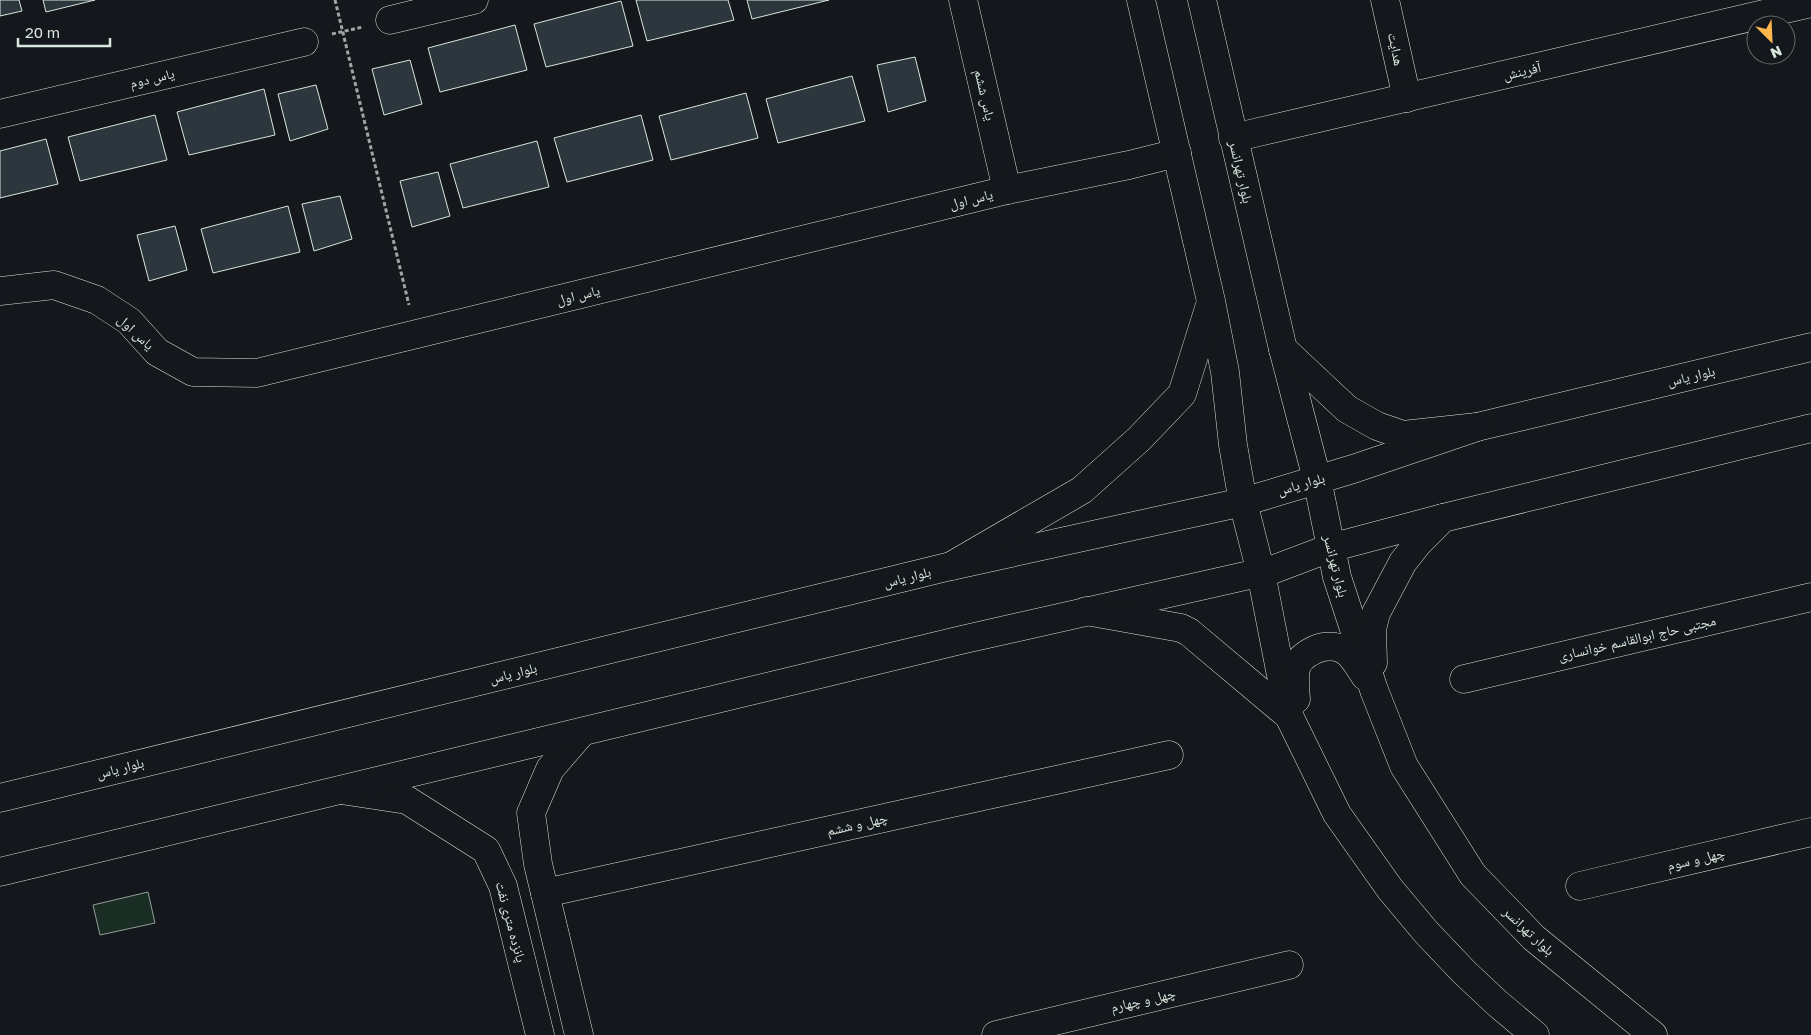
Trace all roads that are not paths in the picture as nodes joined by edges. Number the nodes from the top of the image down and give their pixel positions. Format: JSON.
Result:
{"nodes":[{"id":1,"x":474,"y":0,"type":"edge"},
{"id":2,"x":963,"y":0,"type":"edge"},
{"id":3,"x":1142,"y":0,"type":"edge"},
{"id":4,"x":1202,"y":0,"type":"edge"},
{"id":5,"x":1385,"y":0,"type":"edge"},
{"id":6,"x":1811,"y":3,"type":"edge"},
{"id":7,"x":390,"y":20,"type":"dead end"},
{"id":8,"x":304,"y":42,"type":"dead end"},
{"id":9,"x":1406,"y":98,"type":"junction"},
{"id":10,"x":0,"y":114,"type":"edge"},
{"id":11,"x":1233,"y":138,"type":"junction"},
{"id":12,"x":1177,"y":153,"type":"junction"},
{"id":13,"x":1007,"y":190,"type":"junction"},
{"id":14,"x":0,"y":291,"type":"edge"},
{"id":15,"x":1211,"y":301,"type":"junction"},
{"id":16,"x":1811,"y":347,"type":"edge"},
{"id":17,"x":1283,"y":350,"type":"junction"},
{"id":18,"x":1477,"y":427,"type":"junction"},
{"id":19,"x":1811,"y":428,"type":"edge"},
{"id":20,"x":1317,"y":479,"type":"junction"},
{"id":21,"x":1243,"y":502,"type":"junction"},
{"id":22,"x":1443,"y":518,"type":"junction"},
{"id":23,"x":1330,"y":548,"type":"junction"},
{"id":24,"x":951,"y":566,"type":"junction"},
{"id":25,"x":1261,"y":573,"type":"junction"},
{"id":26,"x":1811,"y":597,"type":"edge"},
{"id":27,"x":1086,"y":611,"type":"junction"},
{"id":28,"x":1464,"y":679,"type":"dead end"},
{"id":29,"x":1374,"y":690,"type":"junction"},
{"id":30,"x":1289,"y":716,"type":"junction"},
{"id":31,"x":582,"y":732,"type":"junction"},
{"id":32,"x":1303,"y":746,"type":"junction"},
{"id":33,"x":1170,"y":755,"type":"dead end"},
{"id":34,"x":341,"y":790,"type":"junction"},
{"id":35,"x":0,"y":798,"type":"edge"},
{"id":36,"x":1811,"y":832,"type":"edge"},
{"id":37,"x":0,"y":872,"type":"edge"},
{"id":38,"x":1580,"y":886,"type":"dead end"},
{"id":39,"x":545,"y":893,"type":"junction"},
{"id":40,"x":507,"y":903,"type":"junction"},
{"id":41,"x":1289,"y":965,"type":"dead end"},
{"id":42,"x":540,"y":1035,"type":"edge"},
{"id":43,"x":579,"y":1035,"type":"edge"},
{"id":44,"x":996,"y":1035,"type":"edge"},
{"id":45,"x":1535,"y":1035,"type":"edge"},
{"id":46,"x":1653,"y":1035,"type":"edge"}],
"edges":[{"from":1,"to":7,"type":"main road"},
{"from":2,"to":13,"type":"main road","name":"یاس ششم"},
{"from":3,"to":12,"type":"main road"},
{"from":4,"to":11,"type":"main road","name":"بلوار تهرانسر"},
{"from":5,"to":9,"type":"main road","name":"هدایت"},
{"from":6,"to":9,"type":"main road","name":"آفرینش"},
{"from":8,"to":10,"type":"main road","name":"یاس دوم"},
{"from":9,"to":11,"type":"main road","name":"آفرینش"},
{"from":11,"to":17,"type":"main road","name":"بلوار تهرانسر"},
{"from":12,"to":13,"type":"main road","name":"یاس اول"},
{"from":12,"to":15,"type":"main road"},
{"from":13,"to":14,"type":"main road","name":"یاس اول"},
{"from":15,"to":21,"type":"main road"},
{"from":15,"to":24,"type":"main road"},
{"from":16,"to":18,"type":"main road","name":"بلوار یاس"},
{"from":17,"to":18,"type":"main road"},
{"from":17,"to":20,"type":"main road","name":"بلوار تهرانسر"},
{"from":18,"to":20,"type":"main road","name":"بلوار یاس"},
{"from":19,"to":22,"type":"main road"},
{"from":20,"to":21,"type":"main road","name":"بلوار یاس"},
{"from":20,"to":23,"type":"main road","name":"بلوار تهرانسر"},
{"from":21,"to":24,"type":"main road","name":"بلوار یاس"},
{"from":21,"to":25,"type":"main road"},
{"from":22,"to":23,"type":"main road"},
{"from":22,"to":29,"type":"main road"},
{"from":23,"to":25,"type":"main road"},
{"from":23,"to":29,"type":"main road","name":"بلوار تهرانسر"},
{"from":24,"to":35,"type":"main road","name":"بلوار یاس"},
{"from":25,"to":27,"type":"main road"},
{"from":25,"to":30,"type":"main road"},
{"from":26,"to":28,"type":"main road","name":"مجتبی حاج ابوالقاسم خوانساری"},
{"from":27,"to":30,"type":"main road"},
{"from":27,"to":31,"type":"main road"},
{"from":29,"to":32,"type":"main road"},
{"from":29,"to":46,"type":"main road","name":"بلوار تهرانسر"},
{"from":30,"to":32,"type":"main road"},
{"from":31,"to":34,"type":"main road"},
{"from":31,"to":39,"type":"main road"},
{"from":32,"to":45,"type":"main road"},
{"from":33,"to":39,"type":"main road","name":"چهل و ششم"},
{"from":34,"to":37,"type":"main road"},
{"from":34,"to":40,"type":"main road","name":"پانزده متری نفت"},
{"from":36,"to":38,"type":"main road","name":"چهل و سوم"},
{"from":39,"to":40,"type":"main road","name":"چهل و ششم"},
{"from":39,"to":43,"type":"main road"},
{"from":40,"to":42,"type":"main road","name":"پانزده متری نفت"},
{"from":41,"to":44,"type":"main road","name":"چهل و چهارم"}]}
